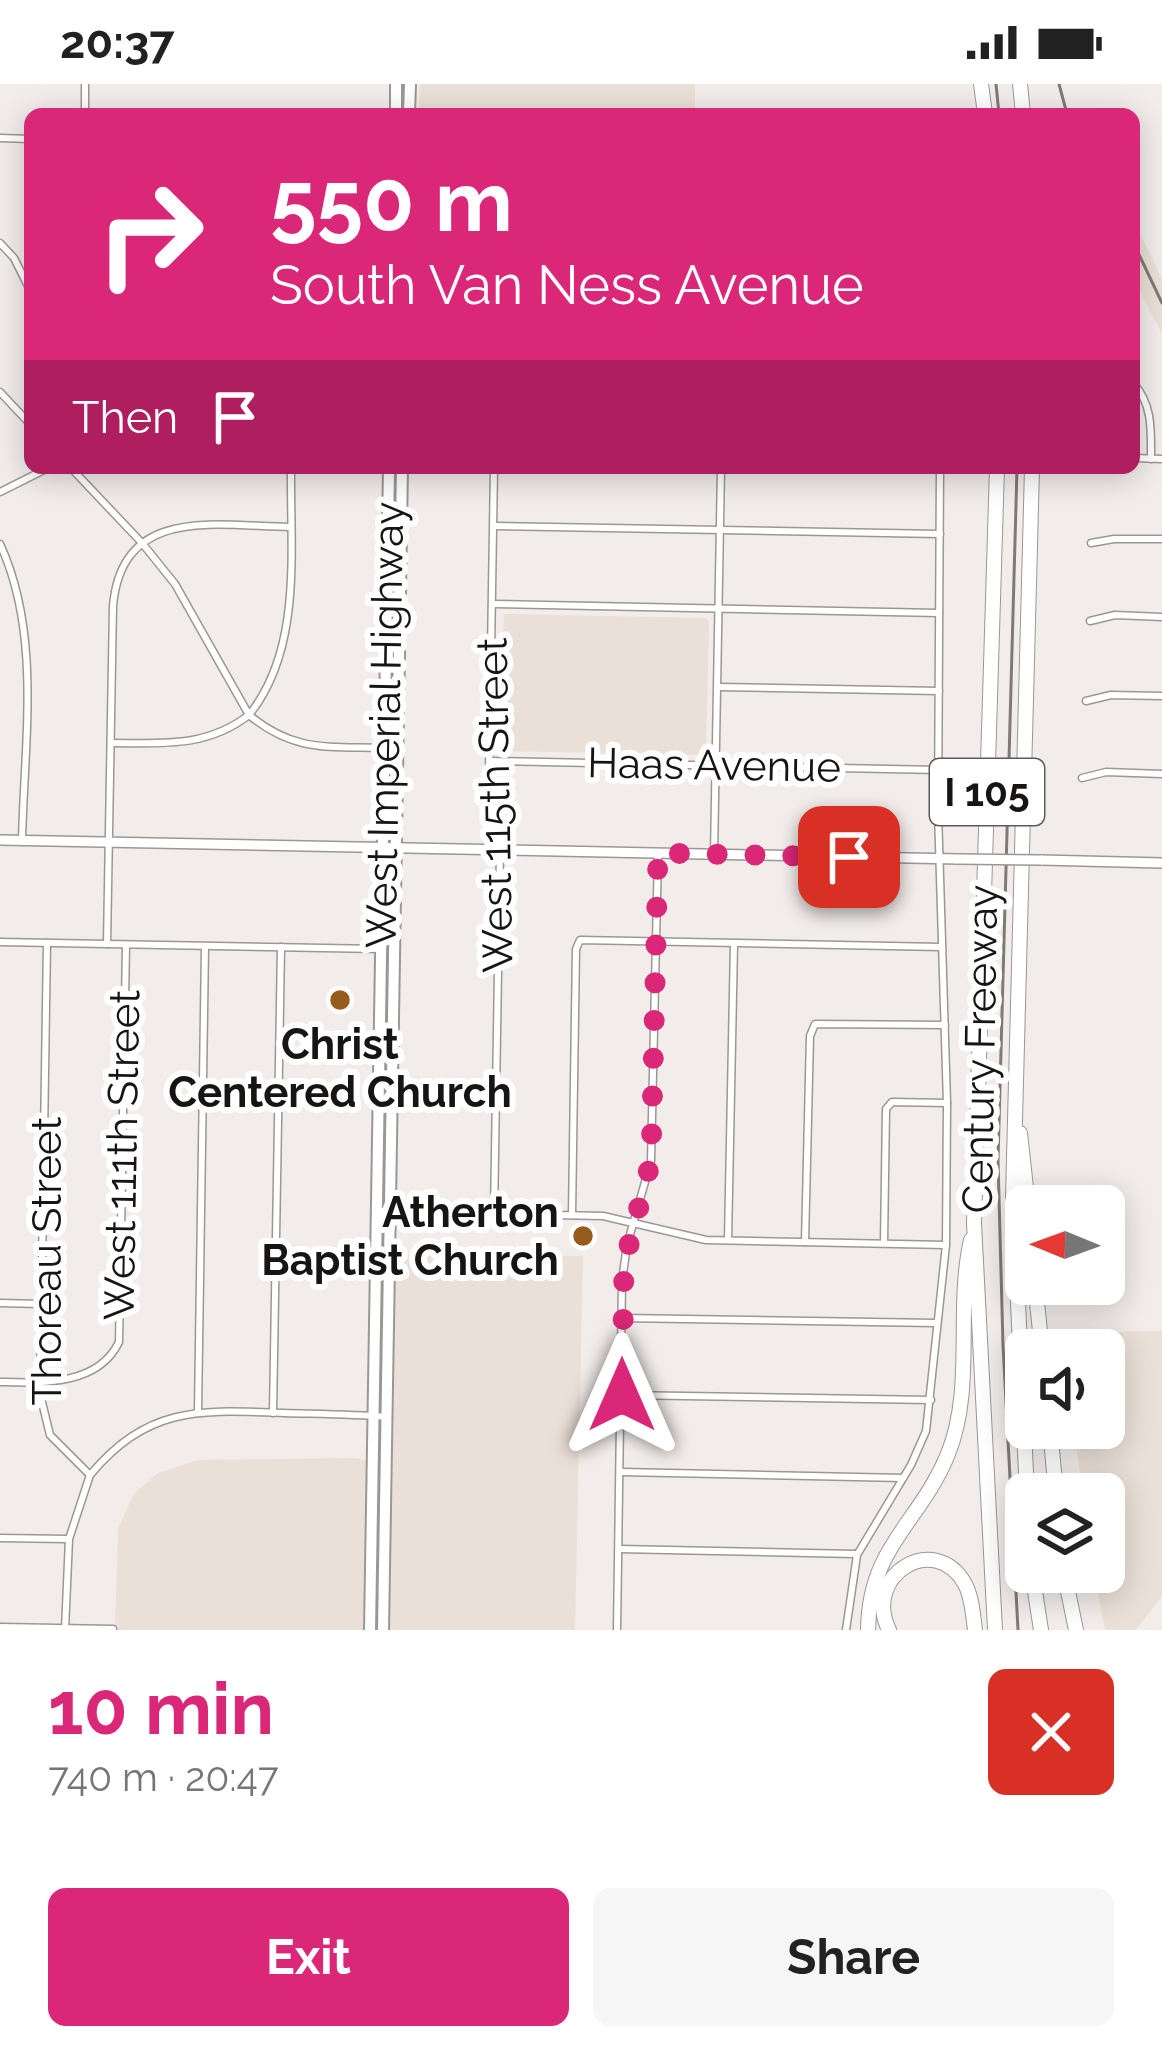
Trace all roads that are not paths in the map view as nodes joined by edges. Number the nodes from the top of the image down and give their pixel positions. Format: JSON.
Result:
{"nodes":[{"id":1,"x":0,"y":243,"type":"edge"},
{"id":2,"x":24,"y":278,"type":"edge"},
{"id":3,"x":1140,"y":390,"type":"edge"},
{"id":4,"x":0,"y":392,"type":"edge"},
{"id":5,"x":24,"y":418,"type":"edge"},
{"id":6,"x":1140,"y":458,"type":"edge"},
{"id":7,"x":1151,"y":459,"type":"junction"},
{"id":8,"x":1162,"y":459,"type":"edge"},
{"id":9,"x":36,"y":474,"type":"edge"},
{"id":10,"x":77,"y":474,"type":"edge"},
{"id":11,"x":291,"y":474,"type":"edge"},
{"id":12,"x":389,"y":474,"type":"edge"},
{"id":13,"x":402,"y":474,"type":"edge"},
{"id":14,"x":494,"y":474,"type":"edge"},
{"id":15,"x":721,"y":474,"type":"edge"},
{"id":16,"x":940,"y":474,"type":"edge"},
{"id":17,"x":997,"y":474,"type":"edge"},
{"id":18,"x":1032,"y":474,"type":"edge"},
{"id":19,"x":0,"y":492,"type":"edge"},
{"id":20,"x":494,"y":526,"type":"junction"},
{"id":21,"x":290,"y":527,"type":"junction"},
{"id":22,"x":721,"y":530,"type":"junction"},
{"id":23,"x":940,"y":534,"type":"junction"},
{"id":24,"x":1162,"y":539,"type":"edge"},
{"id":25,"x":142,"y":543,"type":"junction"},
{"id":26,"x":1091,"y":543,"type":"dead end"},
{"id":27,"x":0,"y":544,"type":"edge"},
{"id":28,"x":493,"y":604,"type":"junction"},
{"id":29,"x":719,"y":609,"type":"junction"},
{"id":30,"x":939,"y":613,"type":"junction"},
{"id":31,"x":1162,"y":617,"type":"edge"},
{"id":32,"x":1090,"y":621,"type":"dead end"},
{"id":33,"x":718,"y":687,"type":"junction"},
{"id":34,"x":939,"y":691,"type":"junction"},
{"id":35,"x":1162,"y":696,"type":"edge"},
{"id":36,"x":1086,"y":701,"type":"dead end"},
{"id":37,"x":249,"y":715,"type":"junction"},
{"id":38,"x":111,"y":742,"type":"junction"},
{"id":39,"x":385,"y":748,"type":"junction"},
{"id":40,"x":490,"y":761,"type":"junction"},
{"id":41,"x":716,"y":765,"type":"junction"},
{"id":42,"x":938,"y":770,"type":"junction"},
{"id":43,"x":1162,"y":774,"type":"edge"},
{"id":44,"x":1082,"y":778,"type":"dead end"},
{"id":45,"x":0,"y":840,"type":"edge"},
{"id":46,"x":22,"y":841,"type":"junction"},
{"id":47,"x":109,"y":842,"type":"junction"},
{"id":48,"x":389,"y":848,"type":"junction"},
{"id":49,"x":500,"y":850,"type":"junction"},
{"id":50,"x":658,"y":853,"type":"junction"},
{"id":51,"x":714,"y":854,"type":"junction"},
{"id":52,"x":939,"y":859,"type":"junction"},
{"id":53,"x":1162,"y":863,"type":"edge"},
{"id":54,"x":657,"y":941,"type":"junction"},
{"id":55,"x":0,"y":942,"type":"edge"},
{"id":56,"x":47,"y":943,"type":"junction"},
{"id":57,"x":107,"y":944,"type":"junction"},
{"id":58,"x":734,"y":944,"type":"junction"},
{"id":59,"x":126,"y":945,"type":"junction"},
{"id":60,"x":941,"y":946,"type":"junction"},
{"id":61,"x":205,"y":947,"type":"junction"},
{"id":62,"x":280,"y":947,"type":"junction"},
{"id":63,"x":388,"y":950,"type":"junction"},
{"id":64,"x":945,"y":1025,"type":"junction"},
{"id":65,"x":1013,"y":1062,"type":"junction"},
{"id":66,"x":947,"y":1103,"type":"junction"},
{"id":67,"x":1026,"y":1185,"type":"edge"},
{"id":68,"x":383,"y":1211,"type":"junction"},
{"id":69,"x":494,"y":1214,"type":"junction"},
{"id":70,"x":572,"y":1215,"type":"junction"},
{"id":71,"x":634,"y":1223,"type":"junction"},
{"id":72,"x":974,"y":1223,"type":"junction"},
{"id":73,"x":728,"y":1241,"type":"junction"},
{"id":74,"x":805,"y":1242,"type":"junction"},
{"id":75,"x":884,"y":1243,"type":"junction"},
{"id":76,"x":946,"y":1245,"type":"junction"},
{"id":77,"x":0,"y":1303,"type":"edge"},
{"id":78,"x":41,"y":1304,"type":"junction"},
{"id":79,"x":622,"y":1318,"type":"junction"},
{"id":80,"x":936,"y":1323,"type":"junction"},
{"id":81,"x":0,"y":1382,"type":"edge"},
{"id":82,"x":40,"y":1383,"type":"junction"},
{"id":83,"x":622,"y":1395,"type":"junction"},
{"id":84,"x":932,"y":1400,"type":"junction"},
{"id":85,"x":198,"y":1411,"type":"junction"},
{"id":86,"x":273,"y":1412,"type":"junction"},
{"id":87,"x":380,"y":1417,"type":"junction"},
{"id":88,"x":620,"y":1472,"type":"junction"},
{"id":89,"x":1026,"y":1473,"type":"edge"},
{"id":90,"x":90,"y":1475,"type":"junction"},
{"id":91,"x":903,"y":1478,"type":"junction"},
{"id":92,"x":0,"y":1538,"type":"edge"},
{"id":93,"x":69,"y":1539,"type":"junction"},
{"id":94,"x":619,"y":1550,"type":"junction"},
{"id":95,"x":857,"y":1555,"type":"junction"},
{"id":96,"x":1033,"y":1593,"type":"edge"},
{"id":97,"x":1068,"y":1593,"type":"edge"},
{"id":98,"x":974,"y":1626,"type":"edge"},
{"id":99,"x":995,"y":1626,"type":"edge"},
{"id":100,"x":1037,"y":1626,"type":"edge"},
{"id":101,"x":0,"y":1627,"type":"edge"},
{"id":102,"x":66,"y":1629,"type":"edge"},
{"id":103,"x":112,"y":1629,"type":"edge"},
{"id":104,"x":370,"y":1630,"type":"edge"},
{"id":105,"x":383,"y":1630,"type":"edge"},
{"id":106,"x":617,"y":1630,"type":"edge"},
{"id":107,"x":846,"y":1630,"type":"edge"},
{"id":108,"x":868,"y":1630,"type":"edge"},
{"id":109,"x":889,"y":1630,"type":"edge"},
{"id":110,"x":1076,"y":1630,"type":"edge"}],
"edges":[{"from":1,"to":2,"type":"street"},
{"from":3,"to":7,"type":"street"},
{"from":4,"to":5,"type":"street"},
{"from":6,"to":7,"type":"street"},
{"from":7,"to":8,"type":"street"},
{"from":9,"to":19,"type":"street"},
{"from":10,"to":25,"type":"street"},
{"from":11,"to":21,"type":"street"},
{"from":12,"to":39,"type":"main road","name":"West Imperial Highway"},
{"from":13,"to":48,"type":"main road","name":"West Imperial Highway"},
{"from":14,"to":20,"type":"street","name":"West 115th Street"},
{"from":15,"to":22,"type":"street"},
{"from":16,"to":23,"type":"street"},
{"from":17,"to":72,"type":"highway","name":"Century Freeway","number":"I 105"},
{"from":18,"to":65,"type":"highway","name":"Century Freeway","number":"I 105"},
{"from":20,"to":22,"type":"street"},
{"from":20,"to":28,"type":"street","name":"West 115th Street"},
{"from":21,"to":25,"type":"street"},
{"from":21,"to":37,"type":"street"},
{"from":22,"to":23,"type":"street"},
{"from":22,"to":29,"type":"street"},
{"from":23,"to":30,"type":"street"},
{"from":24,"to":26,"type":"street"},
{"from":25,"to":37,"type":"street"},
{"from":25,"to":38,"type":"street","name":"West 111th Street"},
{"from":27,"to":46,"type":"street"},
{"from":28,"to":29,"type":"street"},
{"from":28,"to":40,"type":"street","name":"West 115th Street"},
{"from":29,"to":30,"type":"street"},
{"from":29,"to":33,"type":"street"},
{"from":30,"to":34,"type":"street"},
{"from":31,"to":32,"type":"street"},
{"from":33,"to":34,"type":"street"},
{"from":33,"to":41,"type":"street"},
{"from":34,"to":42,"type":"street"},
{"from":35,"to":36,"type":"street"},
{"from":37,"to":38,"type":"street"},
{"from":37,"to":39,"type":"street"},
{"from":38,"to":47,"type":"street","name":"West 111th Street"},
{"from":39,"to":48,"type":"main road","name":"West Imperial Highway"},
{"from":40,"to":41,"type":"street","name":"Haas Avenue"},
{"from":40,"to":49,"type":"street","name":"West 115th Street"},
{"from":41,"to":42,"type":"street","name":"Haas Avenue"},
{"from":41,"to":51,"type":"street"},
{"from":42,"to":52,"type":"street"},
{"from":43,"to":44,"type":"street"},
{"from":45,"to":46,"type":"main road"},
{"from":46,"to":47,"type":"main road"},
{"from":47,"to":48,"type":"main road"},
{"from":47,"to":57,"type":"street","name":"West 111th Street"},
{"from":48,"to":49,"type":"main road"},
{"from":48,"to":63,"type":"main road","name":"West Imperial Highway"},
{"from":49,"to":50,"type":"main road"},
{"from":49,"to":69,"type":"street","name":"West 115th Street"},
{"from":50,"to":51,"type":"main road"},
{"from":50,"to":54,"type":"street"},
{"from":51,"to":52,"type":"main road"},
{"from":52,"to":53,"type":"main road","bridge":true},
{"from":52,"to":60,"type":"street"},
{"from":54,"to":58,"type":"street"},
{"from":54,"to":70,"type":"street"},
{"from":54,"to":71,"type":"street"},
{"from":55,"to":56,"type":"street"},
{"from":56,"to":57,"type":"street"},
{"from":56,"to":78,"type":"street","name":"Thoreau Street"},
{"from":57,"to":59,"type":"street"},
{"from":58,"to":60,"type":"street"},
{"from":58,"to":73,"type":"street"},
{"from":59,"to":61,"type":"street"},
{"from":59,"to":82,"type":"street","name":"West 111th Street"},
{"from":60,"to":64,"type":"street"},
{"from":61,"to":62,"type":"street"},
{"from":61,"to":85,"type":"street"},
{"from":62,"to":63,"type":"street"},
{"from":62,"to":86,"type":"street"},
{"from":63,"to":68,"type":"main road","name":"West Imperial Highway"},
{"from":64,"to":66,"type":"street"},
{"from":64,"to":74,"type":"street"},
{"from":65,"to":67,"type":"highway"},
{"from":65,"to":89,"type":"highway","name":"Century Freeway","number":"I 105"},
{"from":66,"to":75,"type":"street"},
{"from":66,"to":76,"type":"street"},
{"from":68,"to":69,"type":"street"},
{"from":68,"to":87,"type":"main road","name":"West Imperial Highway"},
{"from":69,"to":70,"type":"street"},
{"from":70,"to":71,"type":"street"},
{"from":71,"to":73,"type":"street"},
{"from":71,"to":79,"type":"street"},
{"from":72,"to":99,"type":"highway","name":"Century Freeway","number":"I 105"},
{"from":72,"to":108,"type":"highway"},
{"from":73,"to":74,"type":"street"},
{"from":74,"to":75,"type":"street"},
{"from":75,"to":76,"type":"street"},
{"from":76,"to":80,"type":"street"},
{"from":77,"to":78,"type":"street"},
{"from":78,"to":82,"type":"street","name":"Thoreau Street"},
{"from":79,"to":80,"type":"street"},
{"from":79,"to":83,"type":"street"},
{"from":80,"to":84,"type":"street"},
{"from":81,"to":82,"type":"street"},
{"from":82,"to":90,"type":"street","name":"Thoreau Street"},
{"from":83,"to":84,"type":"street"},
{"from":83,"to":88,"type":"street"},
{"from":84,"to":91,"type":"street"},
{"from":85,"to":86,"type":"street"},
{"from":85,"to":90,"type":"street"},
{"from":86,"to":87,"type":"street"},
{"from":87,"to":104,"type":"main road","name":"West Imperial Highway"},
{"from":87,"to":105,"type":"main road","name":"West Imperial Highway"},
{"from":88,"to":91,"type":"street"},
{"from":88,"to":94,"type":"street"},
{"from":90,"to":93,"type":"street"},
{"from":91,"to":95,"type":"street"},
{"from":92,"to":93,"type":"street"},
{"from":93,"to":102,"type":"street"},
{"from":94,"to":95,"type":"street"},
{"from":94,"to":106,"type":"street"},
{"from":95,"to":107,"type":"street"},
{"from":96,"to":100,"type":"highway"},
{"from":97,"to":110,"type":"highway"},
{"from":98,"to":109,"type":"highway"},
{"from":101,"to":102,"type":"street"},
{"from":102,"to":103,"type":"street"}]}
